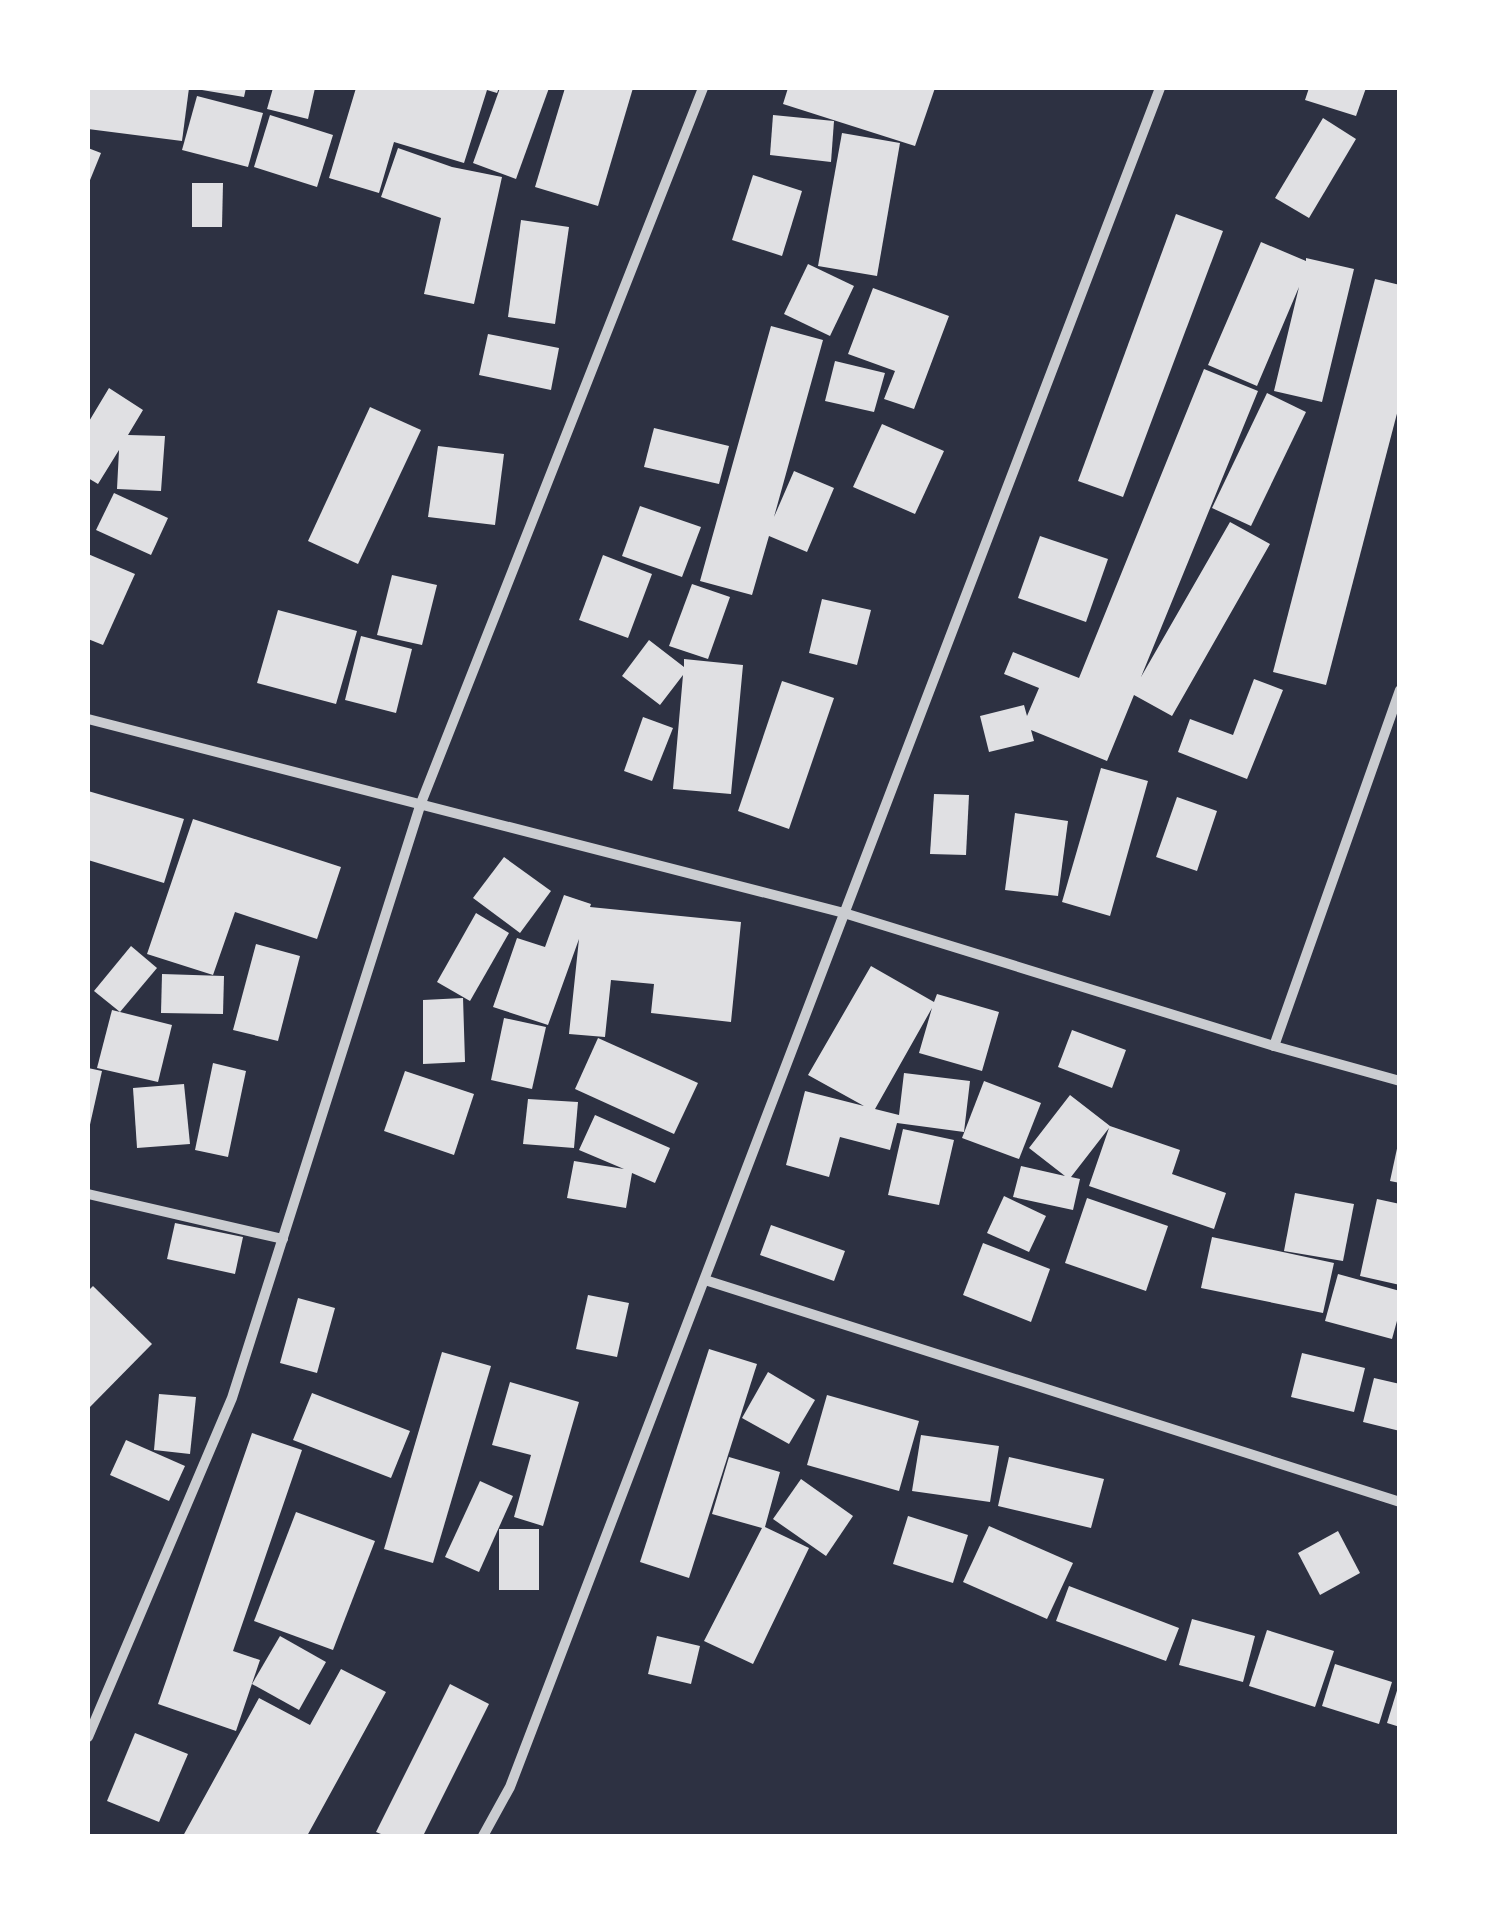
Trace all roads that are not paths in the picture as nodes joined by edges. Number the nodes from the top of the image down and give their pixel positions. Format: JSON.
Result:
{"nodes":[{"id":1,"x":702,"y":88,"type":"edge"},
{"id":2,"x":1160,"y":88,"type":"edge"},
{"id":3,"x":1400,"y":690,"type":"edge"},
{"id":4,"x":88,"y":719,"type":"edge"},
{"id":5,"x":421,"y":802,"type":"junction"},
{"id":6,"x":844,"y":913,"type":"junction"},
{"id":7,"x":1274,"y":1046,"type":"junction"},
{"id":8,"x":1400,"y":1081,"type":"edge"},
{"id":9,"x":88,"y":1194,"type":"edge"},
{"id":10,"x":283,"y":1239,"type":"junction"},
{"id":11,"x":705,"y":1280,"type":"junction"},
{"id":12,"x":1400,"y":1502,"type":"edge"},
{"id":13,"x":88,"y":1736,"type":"edge"},
{"id":14,"x":484,"y":1836,"type":"edge"}],
"edges":[{"from":1,"to":5,"type":"street"},
{"from":2,"to":6,"type":"street"},
{"from":3,"to":7,"type":"street"},
{"from":4,"to":5,"type":"street"},
{"from":5,"to":6,"type":"street"},
{"from":5,"to":10,"type":"street"},
{"from":6,"to":7,"type":"street"},
{"from":6,"to":11,"type":"street"},
{"from":7,"to":8,"type":"street"},
{"from":9,"to":10,"type":"street"},
{"from":10,"to":13,"type":"street"},
{"from":11,"to":12,"type":"street"},
{"from":11,"to":14,"type":"street"}]}
